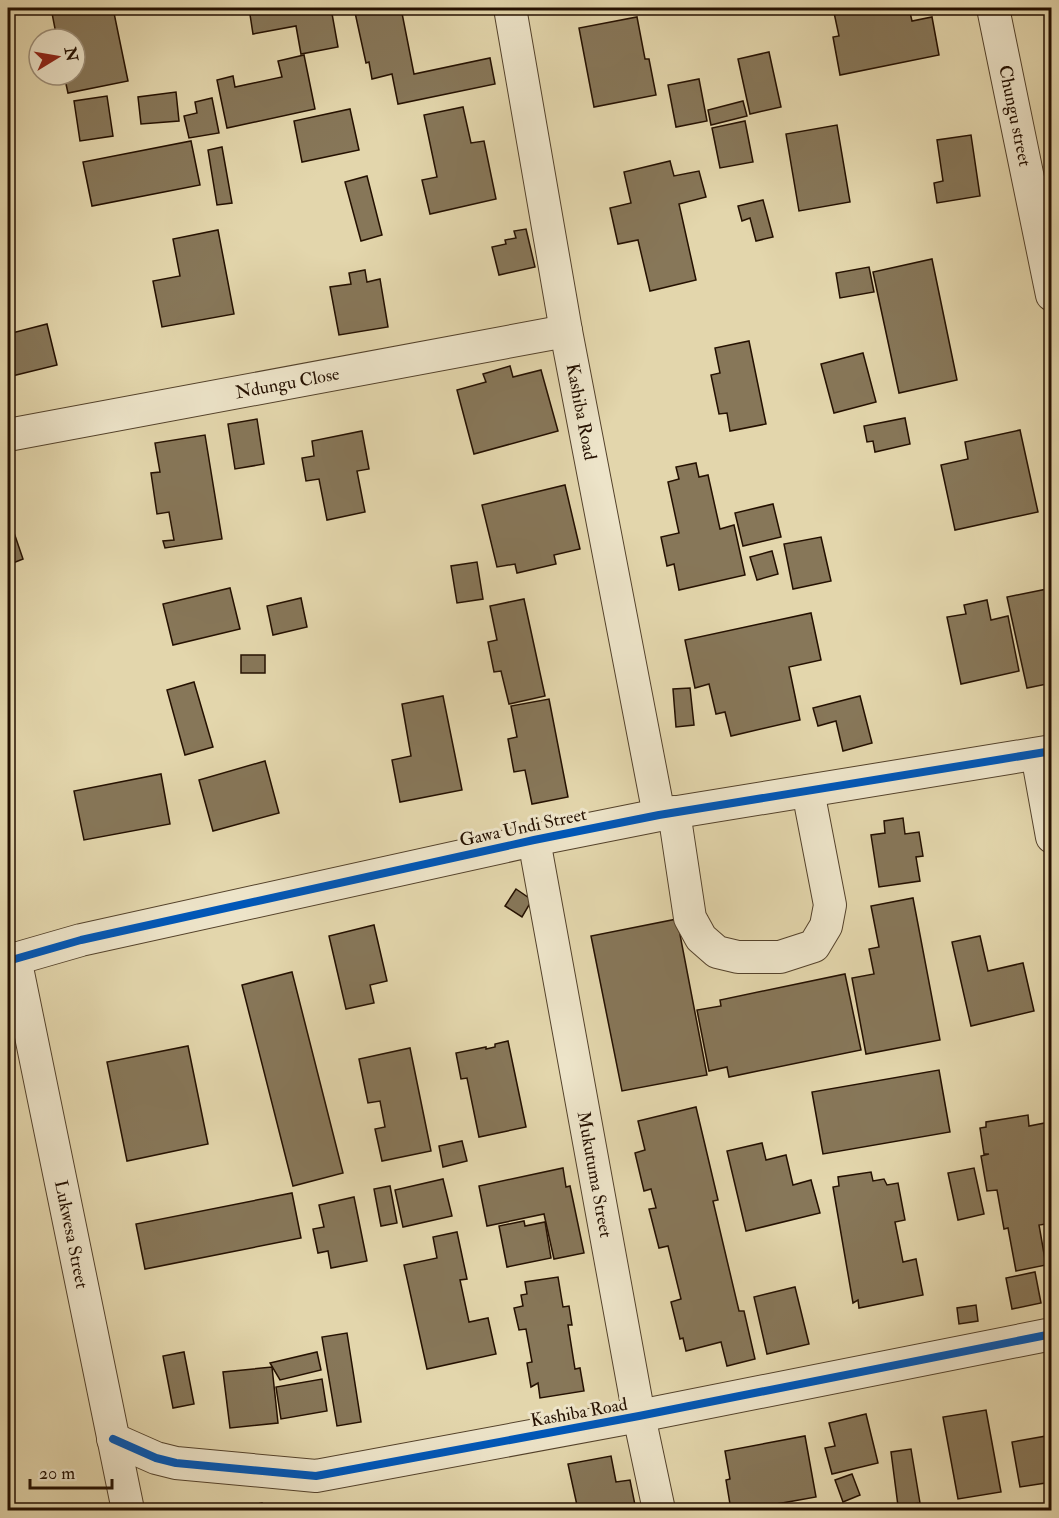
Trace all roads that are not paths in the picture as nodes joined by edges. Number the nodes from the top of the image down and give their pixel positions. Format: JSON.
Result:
{"nodes":[{"id":1,"x":510,"y":8,"type":"edge"},
{"id":2,"x":993,"y":8,"type":"edge"},
{"id":3,"x":1052,"y":295,"type":"edge"},
{"id":4,"x":566,"y":331,"type":"junction"},
{"id":5,"x":8,"y":435,"type":"edge"},
{"id":6,"x":1044,"y":753,"type":"edge"},
{"id":7,"x":808,"y":791,"type":"junction"},
{"id":8,"x":667,"y":814,"type":"junction"},
{"id":9,"x":1052,"y":837,"type":"edge"},
{"id":10,"x":534,"y":840,"type":"junction"},
{"id":11,"x":11,"y":959,"type":"edge"},
{"id":12,"x":1052,"y":1334,"type":"edge"},
{"id":13,"x":639,"y":1416,"type":"junction"},
{"id":14,"x":113,"y":1439,"type":"junction"},
{"id":15,"x":128,"y":1510,"type":"edge"},
{"id":16,"x":658,"y":1510,"type":"edge"}],
"edges":[{"from":1,"to":4,"type":"street","name":"Kashiba Road"},
{"from":2,"to":3,"type":"street","name":"Chungu street"},
{"from":4,"to":5,"type":"street","name":"Ndungu Close"},
{"from":4,"to":8,"type":"street","name":"Kashiba Road"},
{"from":6,"to":7,"type":"street","name":"Gawa Undi Street"},
{"from":6,"to":9,"type":"street"},
{"from":7,"to":8,"type":"street","name":"Gawa Undi Street"},
{"from":7,"to":8,"type":"street","name":"Kashiba Road"},
{"from":8,"to":10,"type":"street","name":"Gawa Undi Street"},
{"from":10,"to":11,"type":"street","name":"Gawa Undi Street"},
{"from":10,"to":13,"type":"street","name":"Mukutuma Street"},
{"from":11,"to":14,"type":"street","name":"Lukwesa Street"},
{"from":12,"to":13,"type":"street","name":"Kashiba Road"},
{"from":13,"to":14,"type":"street","name":"Kashiba Road"},
{"from":13,"to":16,"type":"street","name":"Mukutuma Street"},
{"from":14,"to":15,"type":"street","name":"Lukwesa Street"}]}
